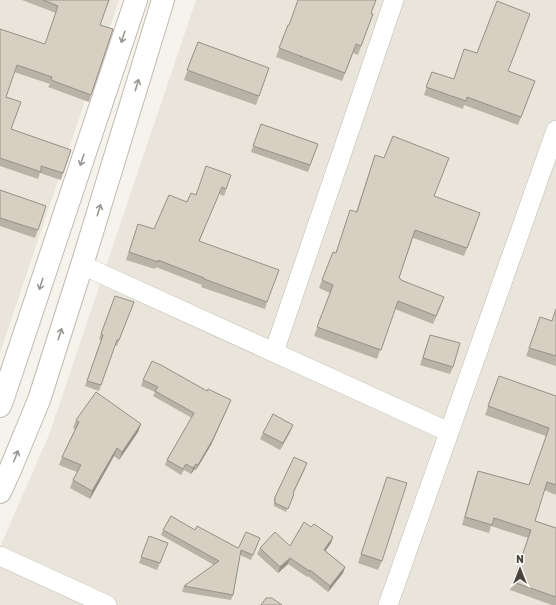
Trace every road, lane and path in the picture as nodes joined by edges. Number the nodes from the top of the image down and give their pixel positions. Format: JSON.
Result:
{"nodes":[{"id":1,"x":136,"y":0,"type":"edge"},
{"id":2,"x":163,"y":0,"type":"edge"},
{"id":3,"x":394,"y":0,"type":"edge"},
{"id":4,"x":556,"y":130,"type":"edge"},
{"id":5,"x":82,"y":265,"type":"junction"},
{"id":6,"x":274,"y":352,"type":"junction"},
{"id":7,"x":0,"y":406,"type":"edge"},
{"id":8,"x":449,"y":432,"type":"junction"},
{"id":9,"x":0,"y":492,"type":"edge"},
{"id":10,"x":0,"y":556,"type":"edge"},
{"id":11,"x":107,"y":605,"type":"edge"},
{"id":12,"x":388,"y":605,"type":"edge"}],
"edges":[{"from":1,"to":7,"type":"street","one_way":true},
{"from":5,"to":2,"type":"street","one_way":true},
{"from":3,"to":6,"type":"street"},
{"from":4,"to":8,"type":"street"},
{"from":5,"to":6,"type":"street"},
{"from":9,"to":5,"type":"street","one_way":true},
{"from":6,"to":8,"type":"street"},
{"from":8,"to":12,"type":"street"},
{"from":10,"to":11,"type":"street"}]}
